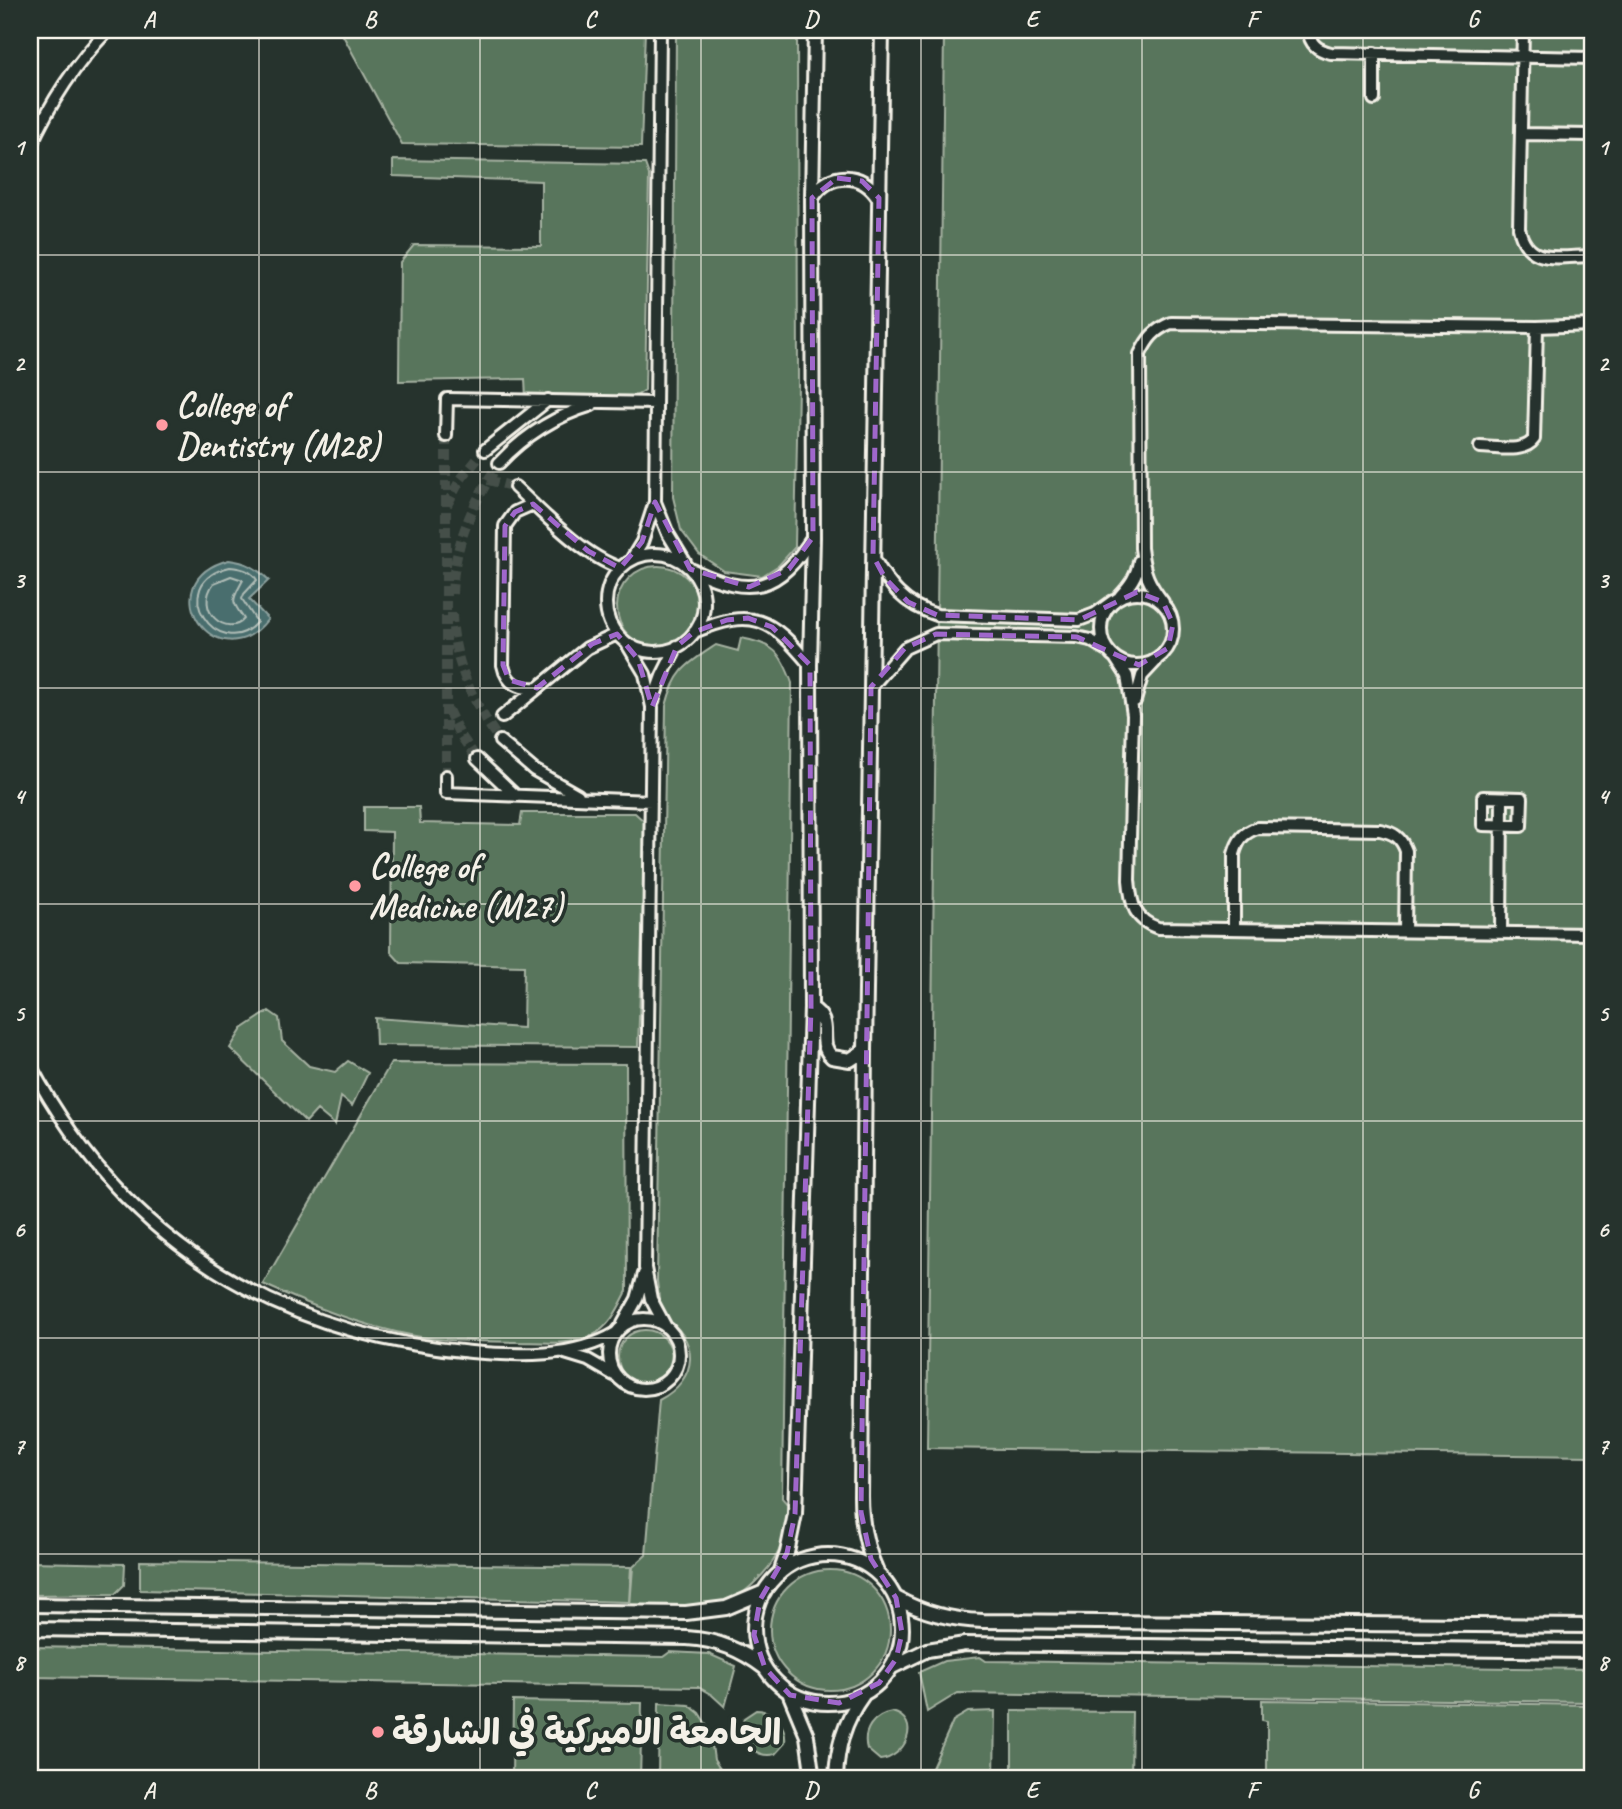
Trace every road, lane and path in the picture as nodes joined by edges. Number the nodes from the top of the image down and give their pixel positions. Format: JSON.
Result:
{"nodes":[{"id":1,"x":107,"y":30,"type":"edge"},
{"id":2,"x":660,"y":30,"type":"edge"},
{"id":3,"x":815,"y":30,"type":"edge"},
{"id":4,"x":882,"y":30,"type":"edge"},
{"id":5,"x":1308,"y":30,"type":"edge"},
{"id":6,"x":1523,"y":30,"type":"edge"},
{"id":7,"x":1374,"y":52,"type":"junction"},
{"id":8,"x":1522,"y":57,"type":"junction"},
{"id":9,"x":1592,"y":58,"type":"edge"},
{"id":10,"x":1374,"y":99,"type":"dead end"},
{"id":11,"x":1521,"y":134,"type":"junction"},
{"id":12,"x":1592,"y":135,"type":"edge"},
{"id":13,"x":30,"y":147,"type":"edge"},
{"id":14,"x":812,"y":198,"type":"junction"},
{"id":15,"x":879,"y":198,"type":"junction"},
{"id":16,"x":1592,"y":256,"type":"edge"},
{"id":17,"x":1537,"y":327,"type":"junction"},
{"id":18,"x":1590,"y":327,"type":"edge"},
{"id":19,"x":548,"y":400,"type":"junction"},
{"id":20,"x":602,"y":402,"type":"junction"},
{"id":21,"x":656,"y":402,"type":"junction"},
{"id":22,"x":446,"y":436,"type":"tunnel mouth"},
{"id":23,"x":1480,"y":447,"type":"dead end"},
{"id":24,"x":485,"y":450,"type":"tunnel mouth"},
{"id":25,"x":499,"y":464,"type":"tunnel mouth"},
{"id":26,"x":515,"y":487,"type":"tunnel mouth"},
{"id":27,"x":655,"y":502,"type":"junction"},
{"id":28,"x":533,"y":504,"type":"junction"},
{"id":29,"x":813,"y":537,"type":"junction"},
{"id":30,"x":1141,"y":548,"type":"junction"},
{"id":31,"x":873,"y":556,"type":"junction"},
{"id":32,"x":631,"y":560,"type":"junction"},
{"id":33,"x":688,"y":567,"type":"junction"},
{"id":34,"x":620,"y":568,"type":"junction"},
{"id":35,"x":1116,"y":599,"type":"junction"},
{"id":36,"x":1163,"y":603,"type":"junction"},
{"id":37,"x":694,"y":632,"type":"junction"},
{"id":38,"x":617,"y":634,"type":"junction"},
{"id":39,"x":627,"y":644,"type":"junction"},
{"id":40,"x":677,"y":646,"type":"junction"},
{"id":41,"x":1107,"y":650,"type":"junction"},
{"id":42,"x":1160,"y":657,"type":"junction"},
{"id":43,"x":1116,"y":659,"type":"junction"},
{"id":44,"x":810,"y":665,"type":"junction"},
{"id":45,"x":871,"y":687,"type":"junction"},
{"id":46,"x":537,"y":688,"type":"junction"},
{"id":47,"x":652,"y":707,"type":"junction"},
{"id":48,"x":1133,"y":715,"type":"junction"},
{"id":49,"x":502,"y":717,"type":"dead end"},
{"id":50,"x":500,"y":741,"type":"tunnel mouth"},
{"id":51,"x":477,"y":758,"type":"tunnel mouth"},
{"id":52,"x":446,"y":776,"type":"dead end"},
{"id":53,"x":516,"y":796,"type":"junction"},
{"id":54,"x":1502,"y":798,"type":"junction"},
{"id":55,"x":591,"y":799,"type":"junction"},
{"id":56,"x":652,"y":801,"type":"junction"},
{"id":57,"x":1502,"y":825,"type":"junction"},
{"id":58,"x":1234,"y":929,"type":"junction"},
{"id":59,"x":1405,"y":932,"type":"junction"},
{"id":60,"x":1501,"y":933,"type":"junction"},
{"id":61,"x":1592,"y":934,"type":"edge"},
{"id":62,"x":811,"y":1008,"type":"junction"},
{"id":63,"x":865,"y":1050,"type":"junction"},
{"id":64,"x":30,"y":1065,"type":"edge"},
{"id":65,"x":645,"y":1268,"type":"junction"},
{"id":66,"x":666,"y":1327,"type":"junction"},
{"id":67,"x":618,"y":1330,"type":"junction"},
{"id":68,"x":556,"y":1351,"type":"junction"},
{"id":69,"x":617,"y":1376,"type":"junction"},
{"id":70,"x":780,"y":1573,"type":"junction"},
{"id":71,"x":878,"y":1574,"type":"junction"},
{"id":72,"x":764,"y":1592,"type":"junction"},
{"id":73,"x":896,"y":1598,"type":"junction"},
{"id":74,"x":30,"y":1605,"type":"edge"},
{"id":75,"x":1592,"y":1626,"type":"edge"},
{"id":76,"x":30,"y":1629,"type":"edge"},
{"id":77,"x":1592,"y":1651,"type":"edge"},
{"id":78,"x":892,"y":1667,"type":"junction"},
{"id":79,"x":765,"y":1668,"type":"junction"},
{"id":80,"x":790,"y":1695,"type":"junction"},
{"id":81,"x":863,"y":1695,"type":"junction"},
{"id":82,"x":813,"y":1773,"type":"edge"},
{"id":83,"x":836,"y":1773,"type":"edge"}],
"edges":[{"from":1,"to":13,"type":"street"},
{"from":2,"to":21,"type":"street"},
{"from":3,"to":14,"type":"street"},
{"from":4,"to":15,"type":"street"},
{"from":5,"to":7,"type":"street"},
{"from":6,"to":8,"type":"street"},
{"from":7,"to":8,"type":"street"},
{"from":7,"to":10,"type":"street"},
{"from":8,"to":9,"type":"street"},
{"from":8,"to":11,"type":"street"},
{"from":11,"to":12,"type":"street"},
{"from":11,"to":16,"type":"street"},
{"from":14,"to":15,"type":"street"},
{"from":14,"to":29,"type":"street"},
{"from":15,"to":31,"type":"street"},
{"from":17,"to":18,"type":"street"},
{"from":17,"to":23,"type":"street"},
{"from":17,"to":30,"type":"street"},
{"from":19,"to":20,"type":"street"},
{"from":19,"to":22,"type":"street"},
{"from":19,"to":24,"type":"street"},
{"from":20,"to":21,"type":"street"},
{"from":20,"to":25,"type":"street"},
{"from":21,"to":27,"type":"street"},
{"from":26,"to":28,"type":"street"},
{"from":27,"to":32,"type":"street"},
{"from":27,"to":33,"type":"street"},
{"from":28,"to":34,"type":"street"},
{"from":28,"to":46,"type":"street"},
{"from":29,"to":33,"type":"street"},
{"from":29,"to":44,"type":"street"},
{"from":30,"to":35,"type":"street"},
{"from":30,"to":36,"type":"street"},
{"from":31,"to":35,"type":"street"},
{"from":31,"to":45,"type":"street"},
{"from":32,"to":33,"type":"street"},
{"from":32,"to":34,"type":"street"},
{"from":33,"to":37,"type":"street"},
{"from":34,"to":38,"type":"street"},
{"from":35,"to":36,"type":"street"},
{"from":35,"to":41,"type":"street"},
{"from":36,"to":42,"type":"street"},
{"from":37,"to":40,"type":"street"},
{"from":37,"to":44,"type":"street"},
{"from":38,"to":39,"type":"street"},
{"from":38,"to":46,"type":"street"},
{"from":39,"to":40,"type":"street"},
{"from":39,"to":47,"type":"street"},
{"from":40,"to":47,"type":"street"},
{"from":41,"to":43,"type":"street"},
{"from":41,"to":45,"type":"street"},
{"from":42,"to":43,"type":"street"},
{"from":42,"to":48,"type":"street"},
{"from":43,"to":48,"type":"street"},
{"from":44,"to":62,"type":"street"},
{"from":45,"to":63,"type":"street"},
{"from":46,"to":49,"type":"street"},
{"from":47,"to":56,"type":"street"},
{"from":48,"to":58,"type":"street"},
{"from":50,"to":55,"type":"street"},
{"from":51,"to":53,"type":"street"},
{"from":52,"to":53,"type":"street"},
{"from":53,"to":55,"type":"street"},
{"from":54,"to":57,"type":"street"},
{"from":54,"to":57,"type":"street"},
{"from":54,"to":57,"type":"street"},
{"from":55,"to":56,"type":"street"},
{"from":56,"to":65,"type":"street"},
{"from":57,"to":60,"type":"street"},
{"from":58,"to":59,"type":"street"},
{"from":58,"to":59,"type":"street"},
{"from":59,"to":60,"type":"street"},
{"from":60,"to":61,"type":"street"},
{"from":62,"to":63,"type":"street"},
{"from":62,"to":70,"type":"street"},
{"from":63,"to":71,"type":"street"},
{"from":64,"to":68,"type":"street"},
{"from":65,"to":66,"type":"street"},
{"from":65,"to":67,"type":"street"},
{"from":66,"to":67,"type":"street"},
{"from":66,"to":69,"type":"street"},
{"from":67,"to":68,"type":"street"},
{"from":67,"to":69,"type":"street"},
{"from":68,"to":69,"type":"street"},
{"from":70,"to":71,"type":"street"},
{"from":70,"to":72,"type":"street"},
{"from":71,"to":73,"type":"street"},
{"from":72,"to":74,"type":"street"},
{"from":72,"to":79,"type":"street"},
{"from":73,"to":75,"type":"street"},
{"from":73,"to":78,"type":"street"},
{"from":76,"to":79,"type":"street"},
{"from":77,"to":78,"type":"street"},
{"from":78,"to":81,"type":"street"},
{"from":79,"to":80,"type":"street"},
{"from":80,"to":81,"type":"street"},
{"from":80,"to":82,"type":"street"},
{"from":81,"to":83,"type":"street"},
{"from":82,"to":83,"type":"street"}]}
